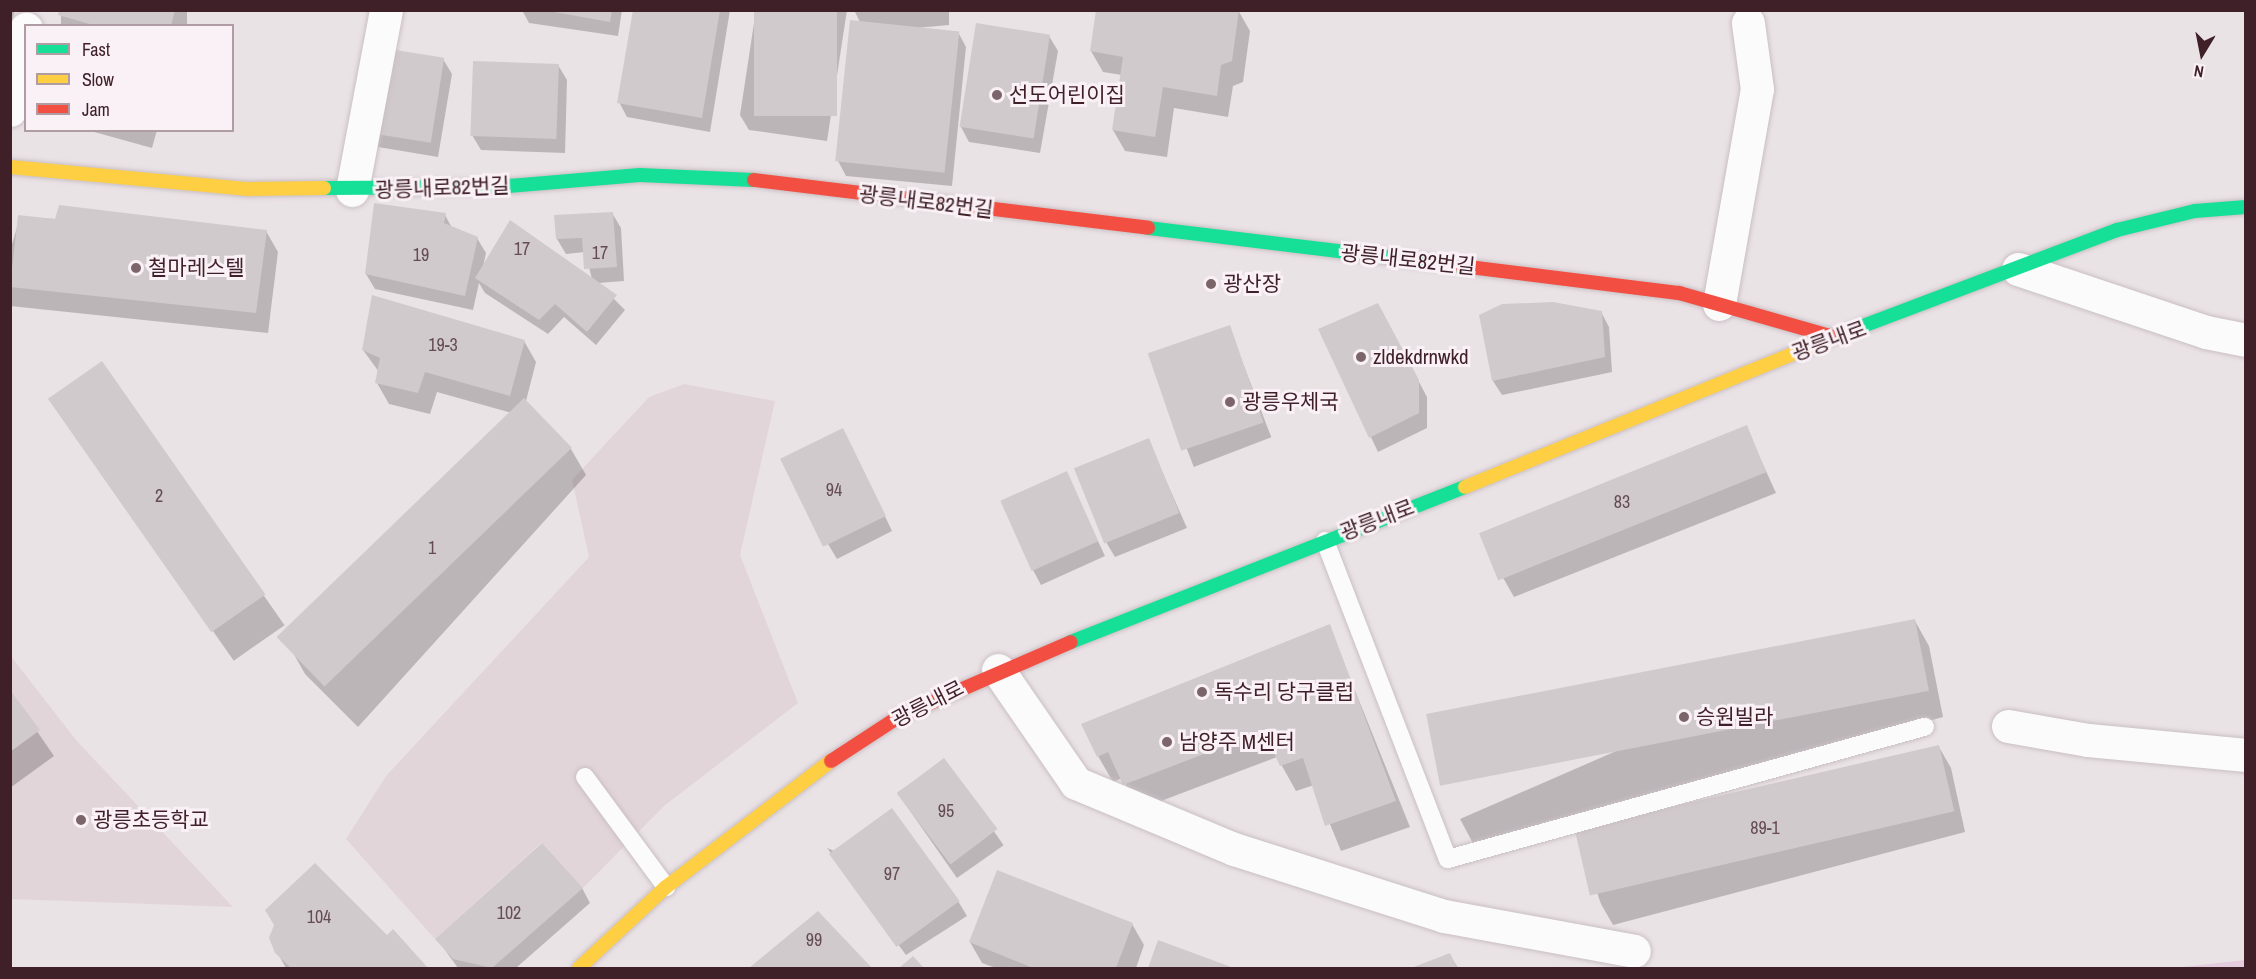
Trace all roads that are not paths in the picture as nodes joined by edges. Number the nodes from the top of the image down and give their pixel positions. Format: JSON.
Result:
{"nodes":[{"id":1,"x":386,"y":10,"type":"edge"},
{"id":2,"x":1748,"y":23,"type":"dead end"},
{"id":3,"x":24,"y":37,"type":"edge"},
{"id":4,"x":10,"y":110,"type":"edge"},
{"id":5,"x":10,"y":167,"type":"edge"},
{"id":6,"x":352,"y":190,"type":"junction"},
{"id":7,"x":2246,"y":207,"type":"edge"},
{"id":8,"x":2018,"y":268,"type":"junction"},
{"id":9,"x":1719,"y":304,"type":"junction"},
{"id":10,"x":1833,"y":337,"type":"junction"},
{"id":11,"x":2246,"y":340,"type":"edge"},
{"id":12,"x":1325,"y":541,"type":"junction"},
{"id":13,"x":998,"y":670,"type":"junction"},
{"id":14,"x":2008,"y":726,"type":"dead end"},
{"id":15,"x":1925,"y":727,"type":"dead end"},
{"id":16,"x":2246,"y":755,"type":"edge"},
{"id":17,"x":585,"y":777,"type":"dead end"},
{"id":18,"x":666,"y":887,"type":"junction"},
{"id":19,"x":1634,"y":951,"type":"dead end"},
{"id":20,"x":579,"y":969,"type":"edge"}],
"edges":[{"from":1,"to":6,"type":"street"},
{"from":2,"to":9,"type":"street"},
{"from":3,"to":4,"type":"street"},
{"from":5,"to":6,"type":"street","name":"광릉내로82번길"},
{"from":6,"to":9,"type":"street","name":"광릉내로82번길"},
{"from":7,"to":8,"type":"street","name":"광릉내로"},
{"from":8,"to":10,"type":"street","name":"광릉내로"},
{"from":8,"to":11,"type":"street"},
{"from":9,"to":10,"type":"street","name":"광릉내로82번길"},
{"from":10,"to":12,"type":"street","name":"광릉내로"},
{"from":12,"to":13,"type":"street","name":"광릉내로"},
{"from":12,"to":15,"type":"lane"},
{"from":13,"to":18,"type":"street","name":"광릉내로"},
{"from":13,"to":19,"type":"street"},
{"from":14,"to":16,"type":"street"},
{"from":17,"to":18,"type":"lane"},
{"from":18,"to":20,"type":"street","name":"광릉내로"}]}
